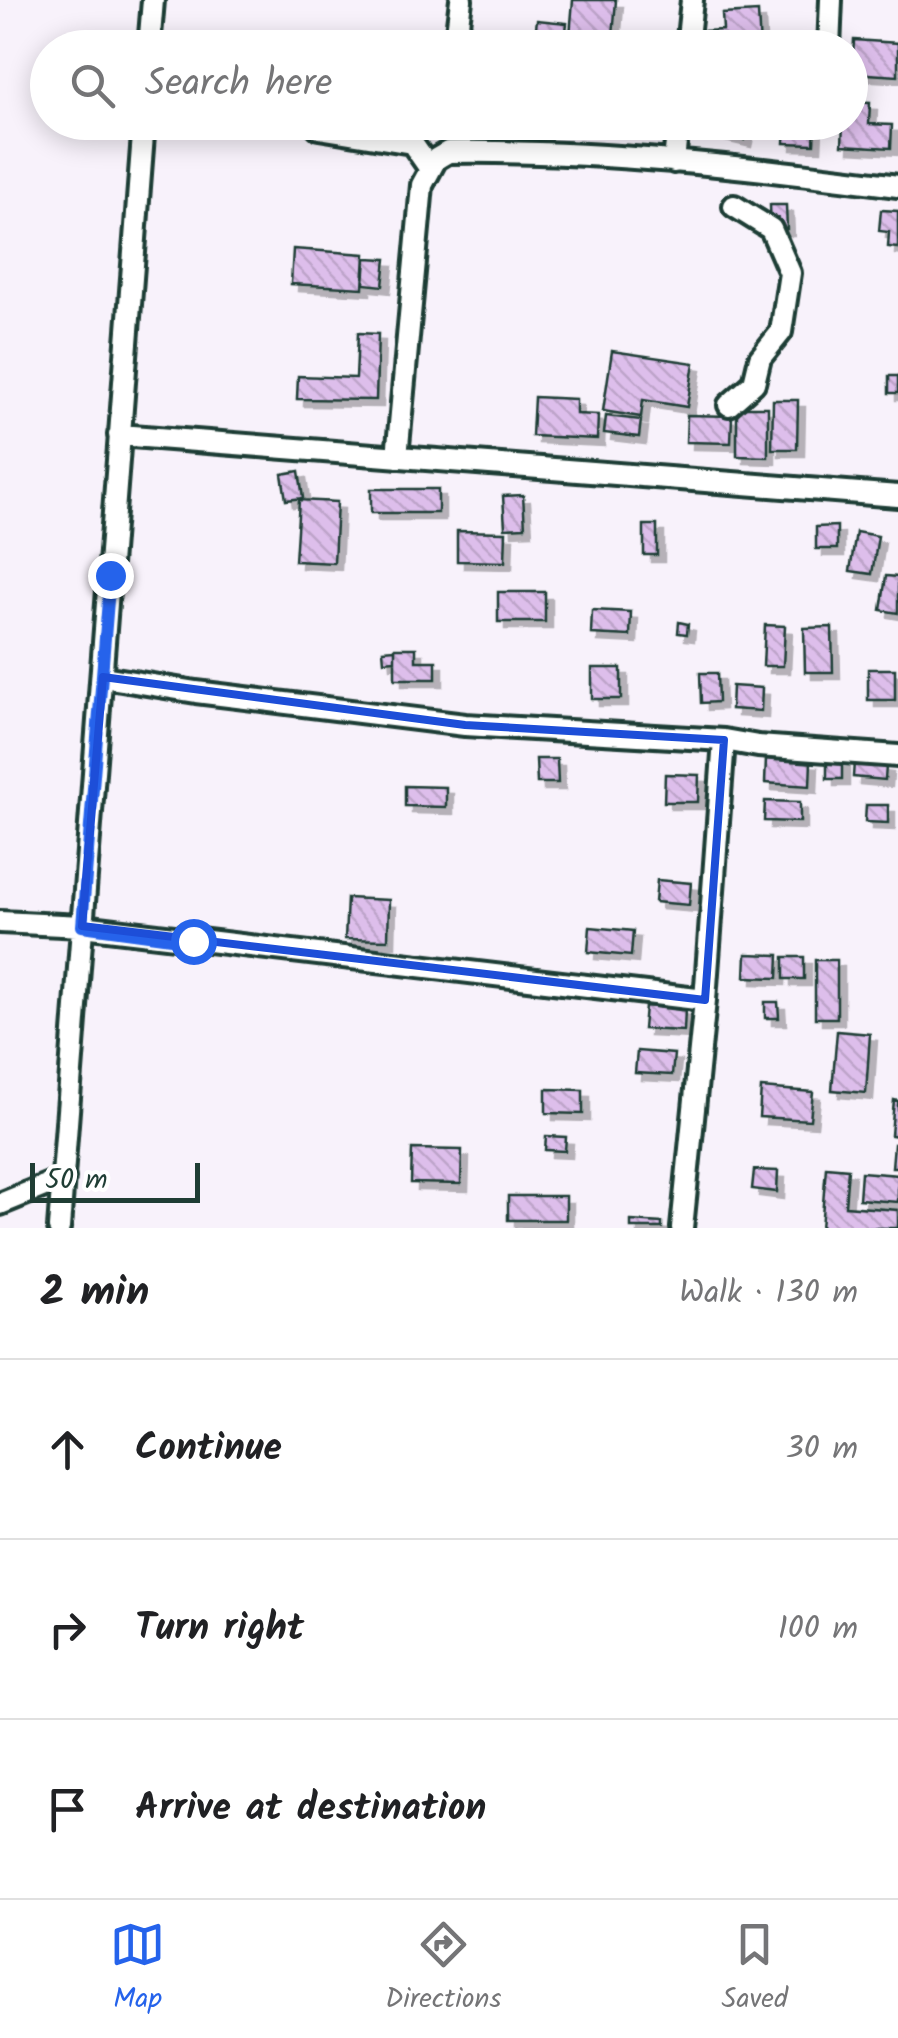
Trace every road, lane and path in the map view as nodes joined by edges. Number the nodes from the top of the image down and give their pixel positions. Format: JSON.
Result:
{"nodes":[{"id":1,"x":153,"y":0,"type":"edge"},
{"id":2,"x":460,"y":0,"type":"edge"},
{"id":3,"x":692,"y":0,"type":"edge"},
{"id":4,"x":831,"y":0,"type":"edge"},
{"id":5,"x":150,"y":30,"type":"edge"},
{"id":6,"x":457,"y":30,"type":"edge"},
{"id":7,"x":688,"y":30,"type":"edge"},
{"id":8,"x":830,"y":30,"type":"edge"},
{"id":9,"x":143,"y":140,"type":"edge"},
{"id":10,"x":393,"y":140,"type":"edge"},
{"id":11,"x":676,"y":140,"type":"edge"},
{"id":12,"x":674,"y":162,"type":"junction"},
{"id":13,"x":430,"y":169,"type":"junction"},
{"id":14,"x":898,"y":186,"type":"edge"},
{"id":15,"x":734,"y":206,"type":"dead end"},
{"id":16,"x":729,"y":405,"type":"dead end"},
{"id":17,"x":119,"y":435,"type":"junction"},
{"id":18,"x":397,"y":456,"type":"junction"},
{"id":19,"x":898,"y":496,"type":"edge"},
{"id":20,"x":103,"y":676,"type":"junction"},
{"id":21,"x":724,"y":740,"type":"junction"},
{"id":22,"x":898,"y":756,"type":"edge"},
{"id":23,"x":0,"y":922,"type":"edge"},
{"id":24,"x":82,"y":926,"type":"junction"},
{"id":25,"x":706,"y":1000,"type":"junction"},
{"id":26,"x":64,"y":1178,"type":"junction"},
{"id":27,"x":0,"y":1204,"type":"edge"},
{"id":28,"x":60,"y":1228,"type":"edge"},
{"id":29,"x":682,"y":1228,"type":"edge"}],
"edges":[{"from":1,"to":5,"type":"street"},
{"from":2,"to":6,"type":"street"},
{"from":3,"to":7,"type":"street"},
{"from":4,"to":8,"type":"street"},
{"from":9,"to":17,"type":"street"},
{"from":10,"to":13,"type":"street"},
{"from":11,"to":12,"type":"street"},
{"from":12,"to":13,"type":"street"},
{"from":12,"to":14,"type":"street"},
{"from":13,"to":18,"type":"street"},
{"from":15,"to":16,"type":"street"},
{"from":17,"to":18,"type":"street"},
{"from":17,"to":20,"type":"street"},
{"from":18,"to":19,"type":"street"},
{"from":20,"to":21,"type":"street"},
{"from":20,"to":24,"type":"street"},
{"from":21,"to":22,"type":"street"},
{"from":21,"to":25,"type":"street"},
{"from":23,"to":24,"type":"street"},
{"from":24,"to":25,"type":"street"},
{"from":24,"to":26,"type":"street"},
{"from":25,"to":29,"type":"street"},
{"from":26,"to":27,"type":"street"},
{"from":26,"to":28,"type":"street"}]}
